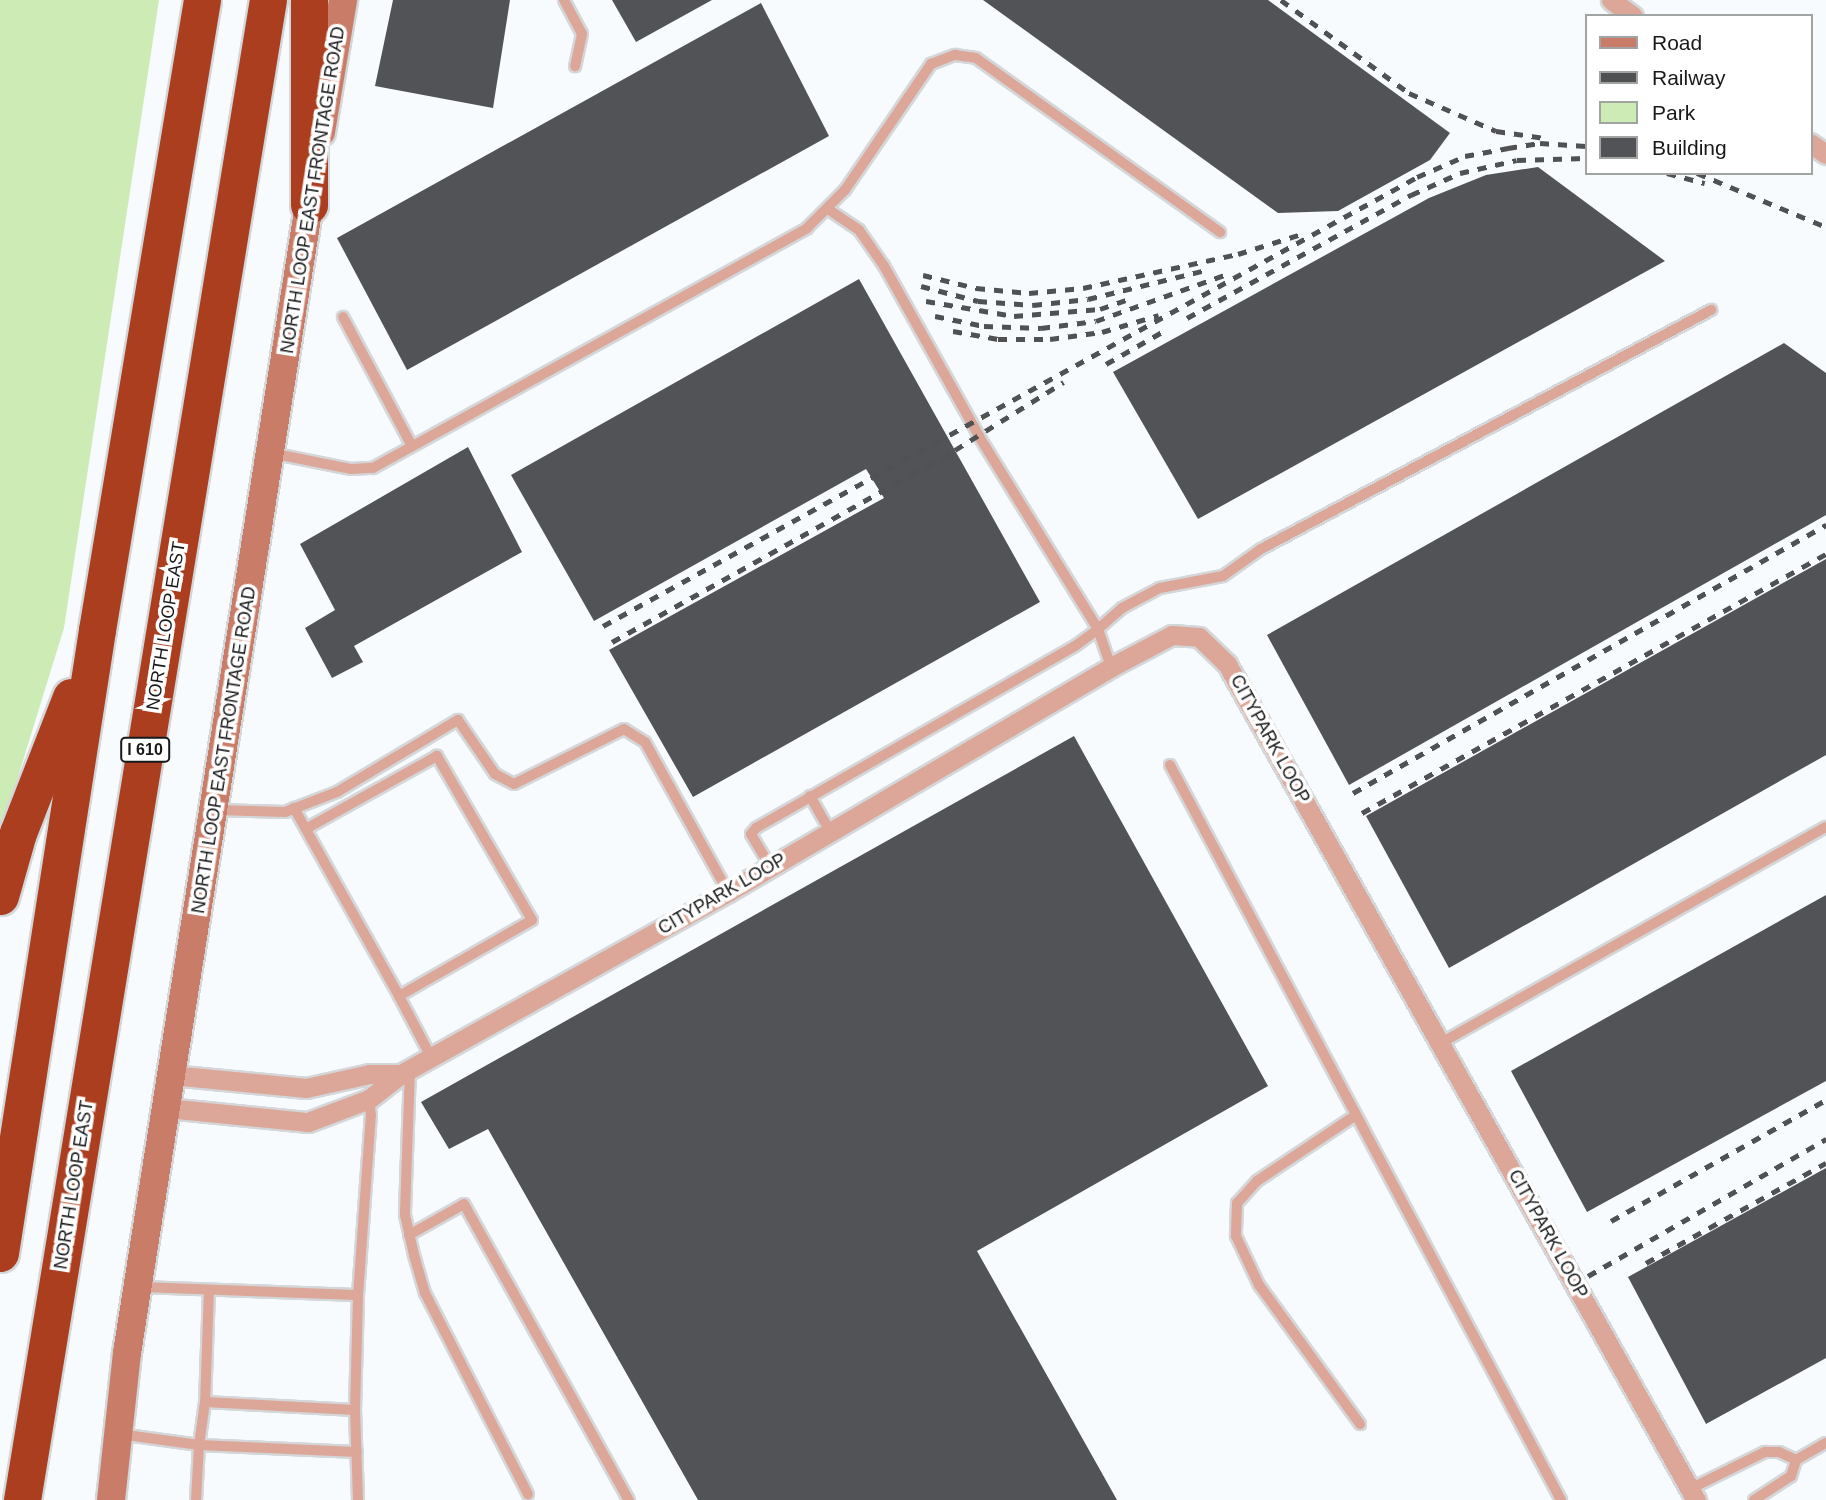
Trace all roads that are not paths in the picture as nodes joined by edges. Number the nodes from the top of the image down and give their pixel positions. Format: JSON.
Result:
{"nodes":[{"id":1,"x":202,"y":0,"type":"edge"},
{"id":2,"x":268,"y":0,"type":"edge"},
{"id":3,"x":309,"y":0,"type":"edge"},
{"id":4,"x":343,"y":0,"type":"edge"},
{"id":5,"x":564,"y":0,"type":"edge"},
{"id":6,"x":1611,"y":0,"type":"edge"},
{"id":7,"x":1630,"y":14,"type":"edge"},
{"id":8,"x":575,"y":66,"type":"dead end"},
{"id":9,"x":309,"y":205,"type":"junction"},
{"id":10,"x":828,"y":209,"type":"junction"},
{"id":11,"x":1220,"y":232,"type":"dead end"},
{"id":12,"x":1711,"y":310,"type":"dead end"},
{"id":13,"x":343,"y":317,"type":"dead end"},
{"id":14,"x":412,"y":446,"type":"junction"},
{"id":15,"x":271,"y":453,"type":"junction"},
{"id":16,"x":1098,"y":629,"type":"junction"},
{"id":17,"x":97,"y":630,"type":"junction"},
{"id":18,"x":1111,"y":667,"type":"junction"},
{"id":19,"x":1170,"y":765,"type":"dead end"},
{"id":20,"x":810,"y":796,"type":"junction"},
{"id":21,"x":294,"y":808,"type":"junction"},
{"id":22,"x":214,"y":810,"type":"junction"},
{"id":23,"x":1826,"y":827,"type":"edge"},
{"id":24,"x":306,"y":829,"type":"junction"},
{"id":25,"x":830,"y":831,"type":"junction"},
{"id":26,"x":770,"y":866,"type":"junction"},
{"id":27,"x":727,"y":891,"type":"junction"},
{"id":28,"x":0,"y":896,"type":"edge"},
{"id":29,"x":398,"y":996,"type":"junction"},
{"id":30,"x":1441,"y":1043,"type":"junction"},
{"id":31,"x":431,"y":1057,"type":"junction"},
{"id":32,"x":406,"y":1071,"type":"junction"},
{"id":33,"x":172,"y":1075,"type":"junction"},
{"id":34,"x":369,"y":1099,"type":"junction"},
{"id":35,"x":167,"y":1108,"type":"junction"},
{"id":36,"x":1356,"y":1115,"type":"junction"},
{"id":37,"x":409,"y":1235,"type":"junction"},
{"id":38,"x":0,"y":1253,"type":"edge"},
{"id":39,"x":138,"y":1287,"type":"junction"},
{"id":40,"x":209,"y":1290,"type":"junction"},
{"id":41,"x":358,"y":1295,"type":"junction"},
{"id":42,"x":205,"y":1402,"type":"junction"},
{"id":43,"x":355,"y":1410,"type":"junction"},
{"id":44,"x":1360,"y":1424,"type":"dead end"},
{"id":45,"x":118,"y":1433,"type":"junction"},
{"id":46,"x":1826,"y":1443,"type":"edge"},
{"id":47,"x":199,"y":1445,"type":"junction"},
{"id":48,"x":356,"y":1452,"type":"junction"},
{"id":49,"x":1796,"y":1460,"type":"junction"},
{"id":50,"x":528,"y":1494,"type":"dead end"},
{"id":51,"x":1693,"y":1494,"type":"edge"},
{"id":52,"x":22,"y":1500,"type":"edge"},
{"id":53,"x":111,"y":1500,"type":"edge"},
{"id":54,"x":196,"y":1500,"type":"edge"},
{"id":55,"x":358,"y":1500,"type":"edge"},
{"id":56,"x":629,"y":1500,"type":"edge"},
{"id":57,"x":1561,"y":1500,"type":"edge"},
{"id":58,"x":1754,"y":1500,"type":"edge"}],
"edges":[{"from":1,"to":17,"type":"highway"},
{"from":2,"to":52,"type":"highway","name":"NORTH LOOP EAST","number":"I 610"},
{"from":3,"to":9,"type":"highway"},
{"from":4,"to":9,"type":"main road","name":"NORTH LOOP EAST FRONTAGE ROAD"},
{"from":5,"to":8,"type":"lane"},
{"from":6,"to":7,"type":"street"},
{"from":9,"to":15,"type":"main road","name":"NORTH LOOP EAST FRONTAGE ROAD"},
{"from":10,"to":11,"type":"lane"},
{"from":10,"to":14,"type":"lane"},
{"from":10,"to":16,"type":"lane"},
{"from":12,"to":16,"type":"lane"},
{"from":13,"to":14,"type":"lane"},
{"from":14,"to":15,"type":"lane"},
{"from":15,"to":22,"type":"main road","name":"NORTH LOOP EAST FRONTAGE ROAD"},
{"from":16,"to":18,"type":"lane"},
{"from":16,"to":20,"type":"lane"},
{"from":17,"to":28,"type":"highway"},
{"from":17,"to":38,"type":"highway"},
{"from":18,"to":25,"type":"street","name":"CITYPARK LOOP"},
{"from":18,"to":30,"type":"street","name":"CITYPARK LOOP"},
{"from":19,"to":36,"type":"lane"},
{"from":20,"to":25,"type":"lane"},
{"from":20,"to":26,"type":"lane"},
{"from":21,"to":22,"type":"lane"},
{"from":21,"to":24,"type":"lane"},
{"from":21,"to":27,"type":"lane"},
{"from":22,"to":33,"type":"main road","name":"NORTH LOOP EAST FRONTAGE ROAD"},
{"from":23,"to":30,"type":"lane"},
{"from":24,"to":29,"type":"lane"},
{"from":24,"to":29,"type":"lane"},
{"from":25,"to":26,"type":"street","name":"CITYPARK LOOP"},
{"from":26,"to":27,"type":"street","name":"CITYPARK LOOP"},
{"from":27,"to":31,"type":"street","name":"CITYPARK LOOP"},
{"from":29,"to":31,"type":"lane"},
{"from":30,"to":51,"type":"street","name":"CITYPARK LOOP"},
{"from":31,"to":32,"type":"street","name":"CITYPARK LOOP"},
{"from":32,"to":33,"type":"street","name":"CITYPARK LOOP"},
{"from":32,"to":34,"type":"street","name":"CITYPARK LOOP"},
{"from":32,"to":37,"type":"lane"},
{"from":33,"to":35,"type":"main road","name":"NORTH LOOP EAST FRONTAGE ROAD"},
{"from":34,"to":35,"type":"street","name":"CITYPARK LOOP"},
{"from":34,"to":41,"type":"lane"},
{"from":35,"to":39,"type":"main road","name":"NORTH LOOP EAST FRONTAGE ROAD"},
{"from":36,"to":44,"type":"lane"},
{"from":36,"to":57,"type":"lane"},
{"from":37,"to":50,"type":"lane"},
{"from":37,"to":56,"type":"lane"},
{"from":39,"to":40,"type":"lane"},
{"from":39,"to":45,"type":"main road","name":"NORTH LOOP EAST FRONTAGE ROAD"},
{"from":40,"to":41,"type":"lane"},
{"from":40,"to":42,"type":"lane"},
{"from":41,"to":43,"type":"lane"},
{"from":42,"to":43,"type":"lane"},
{"from":42,"to":47,"type":"lane"},
{"from":43,"to":48,"type":"lane"},
{"from":45,"to":47,"type":"lane"},
{"from":45,"to":53,"type":"main road","name":"NORTH LOOP EAST FRONTAGE ROAD"},
{"from":46,"to":49,"type":"lane"},
{"from":47,"to":48,"type":"lane"},
{"from":47,"to":54,"type":"lane"},
{"from":48,"to":55,"type":"lane"},
{"from":49,"to":51,"type":"lane"},
{"from":49,"to":58,"type":"lane"}]}
